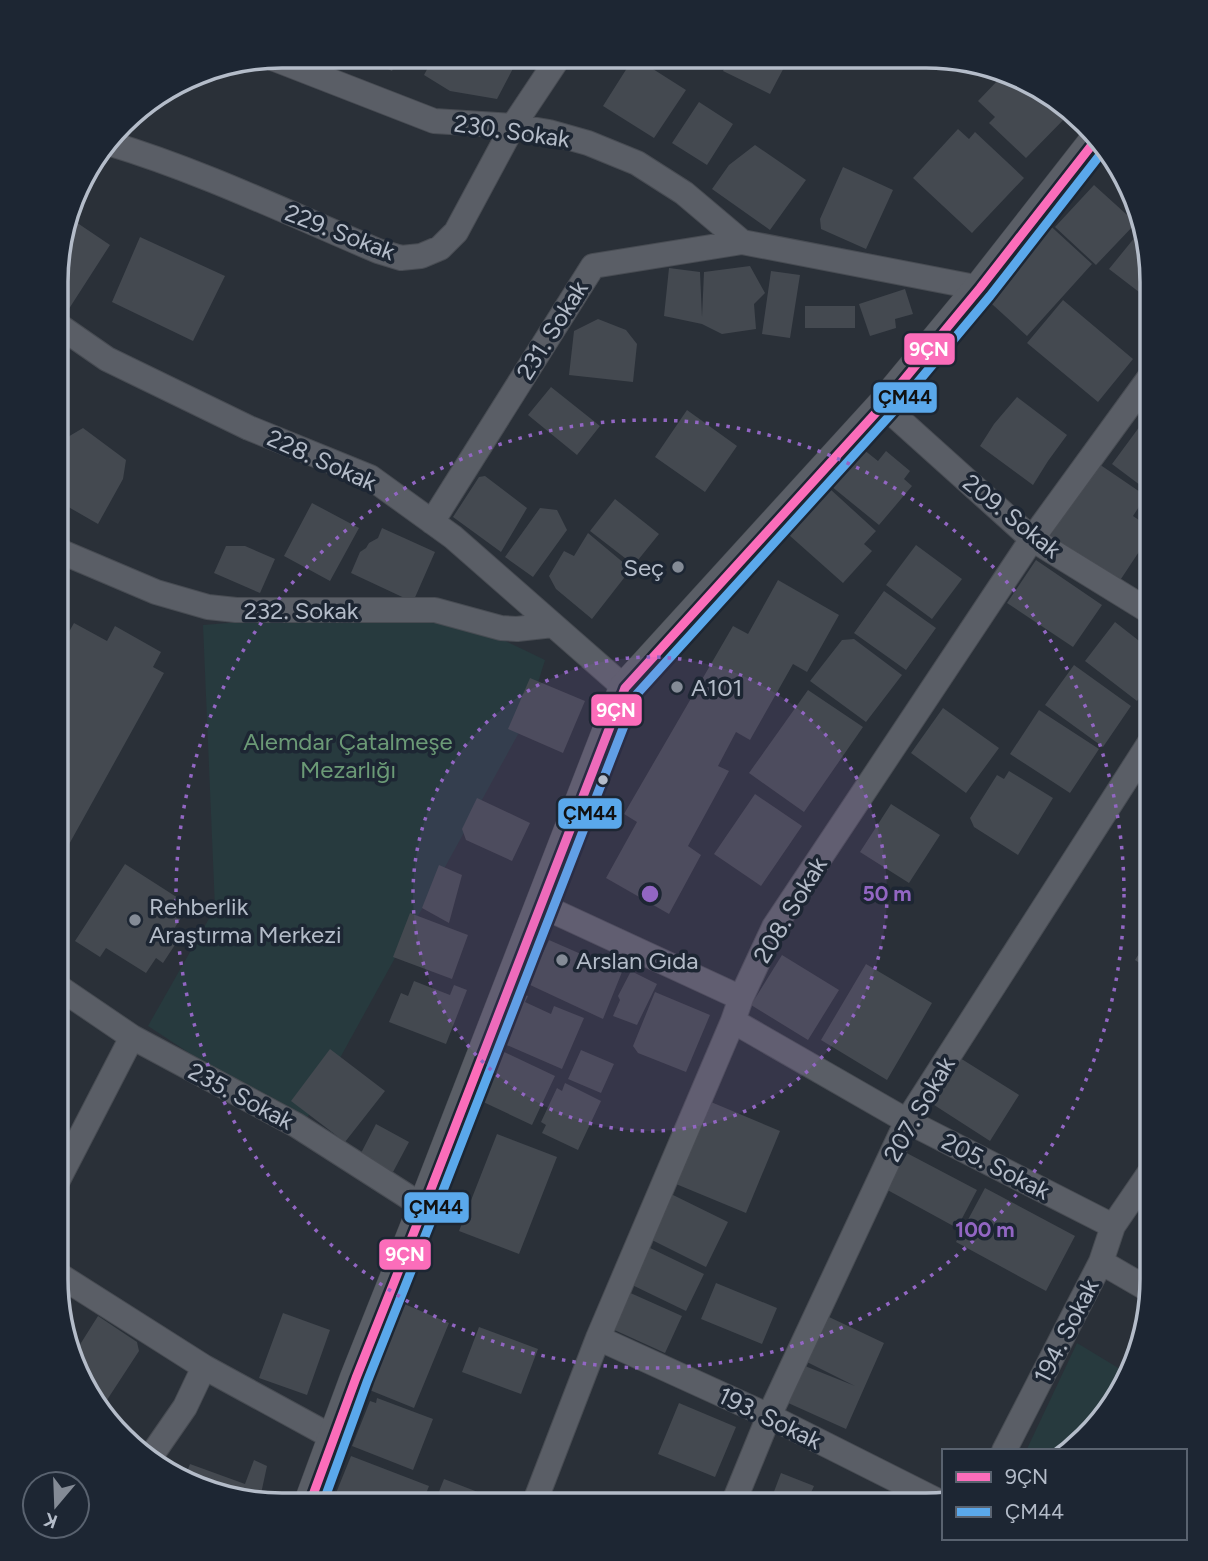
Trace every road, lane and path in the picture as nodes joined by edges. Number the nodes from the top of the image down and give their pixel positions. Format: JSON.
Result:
{"nodes":[{"id":1,"x":298,"y":68,"type":"edge"},
{"id":2,"x":552,"y":68,"type":"edge"},
{"id":3,"x":513,"y":126,"type":"junction"},
{"id":4,"x":117,"y":146,"type":"edge"},
{"id":5,"x":1091,"y":147,"type":"edge"},
{"id":6,"x":742,"y":243,"type":"junction"},
{"id":7,"x":980,"y":288,"type":"junction"},
{"id":8,"x":68,"y":332,"type":"edge"},
{"id":9,"x":1140,"y":391,"type":"edge"},
{"id":10,"x":883,"y":405,"type":"junction"},
{"id":11,"x":432,"y":522,"type":"junction"},
{"id":12,"x":1032,"y":539,"type":"junction"},
{"id":13,"x":68,"y":555,"type":"edge"},
{"id":14,"x":1140,"y":605,"type":"edge"},
{"id":15,"x":553,"y":625,"type":"junction"},
{"id":16,"x":625,"y":688,"type":"junction"},
{"id":17,"x":1140,"y":758,"type":"edge"},
{"id":18,"x":540,"y":905,"type":"junction"},
{"id":19,"x":68,"y":993,"type":"edge"},
{"id":20,"x":737,"y":1010,"type":"junction"},
{"id":21,"x":132,"y":1037,"type":"junction"},
{"id":22,"x":907,"y":1121,"type":"junction"},
{"id":23,"x":68,"y":1161,"type":"edge"},
{"id":24,"x":1139,"y":1188,"type":"edge"},
{"id":25,"x":424,"y":1208,"type":"junction"},
{"id":26,"x":1113,"y":1226,"type":"junction"},
{"id":27,"x":1101,"y":1262,"type":"junction"},
{"id":28,"x":68,"y":1281,"type":"edge"},
{"id":29,"x":1139,"y":1284,"type":"edge"},
{"id":30,"x":598,"y":1338,"type":"junction"},
{"id":31,"x":204,"y":1367,"type":"junction"},
{"id":32,"x":769,"y":1416,"type":"junction"},
{"id":33,"x":334,"y":1438,"type":"junction"},
{"id":34,"x":1005,"y":1449,"type":"edge"},
{"id":35,"x":155,"y":1450,"type":"edge"},
{"id":36,"x":314,"y":1493,"type":"edge"},
{"id":37,"x":538,"y":1493,"type":"edge"},
{"id":38,"x":738,"y":1493,"type":"edge"},
{"id":39,"x":922,"y":1493,"type":"edge"}],
"edges":[{"from":1,"to":3,"type":"street","name":"230. Sokak"},
{"from":2,"to":3,"type":"street","name":"229. Sokak"},
{"from":3,"to":4,"type":"street","name":"229. Sokak"},
{"from":3,"to":6,"type":"street","name":"230. Sokak"},
{"from":5,"to":7,"type":"street"},
{"from":6,"to":7,"type":"street"},
{"from":6,"to":11,"type":"street","name":"231. Sokak"},
{"from":7,"to":10,"type":"street"},
{"from":8,"to":11,"type":"street","name":"228. Sokak"},
{"from":9,"to":12,"type":"street","name":"208. Sokak"},
{"from":10,"to":12,"type":"street","name":"209. Sokak"},
{"from":10,"to":16,"type":"street"},
{"from":11,"to":15,"type":"street","name":"228. Sokak"},
{"from":12,"to":14,"type":"street","name":"209. Sokak"},
{"from":12,"to":20,"type":"street","name":"208. Sokak"},
{"from":13,"to":15,"type":"street","name":"232. Sokak"},
{"from":15,"to":16,"type":"street","name":"228. Sokak"},
{"from":16,"to":18,"type":"street"},
{"from":17,"to":22,"type":"street","name":"207. Sokak"},
{"from":18,"to":20,"type":"street","name":"205. Sokak"},
{"from":18,"to":25,"type":"street"},
{"from":19,"to":21,"type":"street","name":"235. Sokak"},
{"from":20,"to":22,"type":"street","name":"205. Sokak"},
{"from":20,"to":30,"type":"street","name":"208. Sokak"},
{"from":21,"to":23,"type":"street"},
{"from":21,"to":25,"type":"street","name":"235. Sokak"},
{"from":22,"to":26,"type":"street","name":"205. Sokak"},
{"from":22,"to":32,"type":"street","name":"207. Sokak"},
{"from":24,"to":26,"type":"street"},
{"from":25,"to":33,"type":"street"},
{"from":26,"to":27,"type":"street"},
{"from":27,"to":29,"type":"street","name":"194. Sokak"},
{"from":27,"to":34,"type":"street","name":"194. Sokak"},
{"from":28,"to":31,"type":"street"},
{"from":30,"to":32,"type":"street","name":"193. Sokak"},
{"from":30,"to":37,"type":"street","name":"208. Sokak"},
{"from":31,"to":33,"type":"street"},
{"from":31,"to":35,"type":"street"},
{"from":32,"to":38,"type":"street","name":"207. Sokak"},
{"from":32,"to":39,"type":"street","name":"193. Sokak"},
{"from":33,"to":36,"type":"street"}]}
